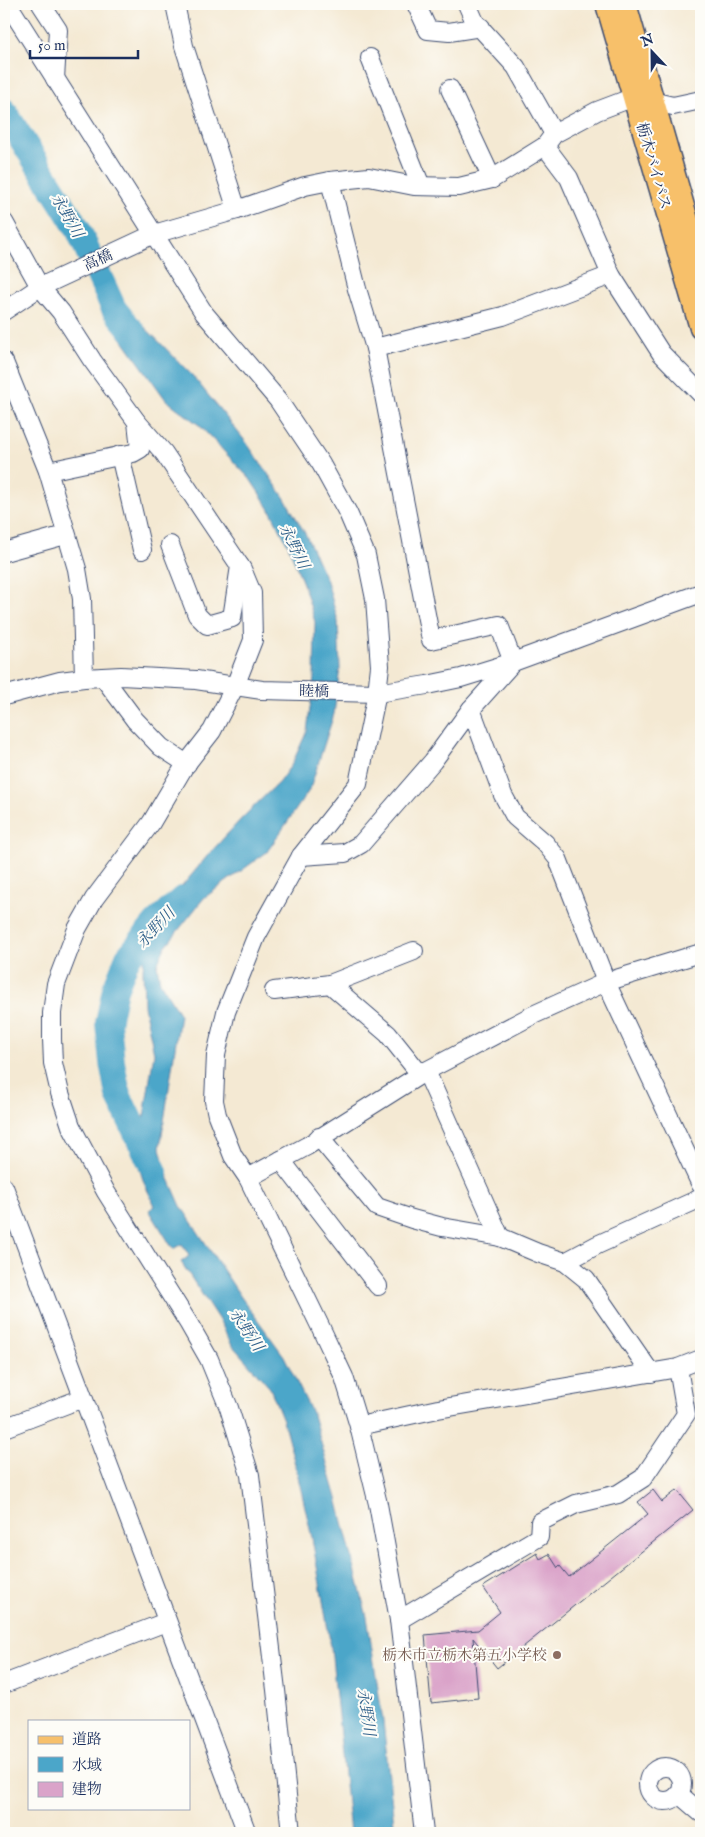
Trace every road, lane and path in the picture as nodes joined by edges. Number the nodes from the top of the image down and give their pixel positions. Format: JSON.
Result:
{"nodes":[{"id":1,"x":8,"y":4,"type":"edge"},
{"id":2,"x":41,"y":4,"type":"edge"},
{"id":3,"x":175,"y":4,"type":"edge"},
{"id":4,"x":416,"y":4,"type":"edge"},
{"id":5,"x":467,"y":4,"type":"edge"},
{"id":6,"x":607,"y":4,"type":"edge"},
{"id":7,"x":625,"y":4,"type":"edge"},
{"id":8,"x":481,"y":27,"type":"junction"},
{"id":9,"x":370,"y":58,"type":"dead end"},
{"id":10,"x":55,"y":79,"type":"junction"},
{"id":11,"x":450,"y":89,"type":"dead end"},
{"id":12,"x":644,"y":99,"type":"junction"},
{"id":13,"x":701,"y":100,"type":"edge"},
{"id":14,"x":549,"y":140,"type":"junction"},
{"id":15,"x":330,"y":180,"type":"junction"},
{"id":16,"x":492,"y":180,"type":"junction"},
{"id":17,"x":420,"y":186,"type":"junction"},
{"id":18,"x":237,"y":210,"type":"junction"},
{"id":19,"x":4,"y":222,"type":"edge"},
{"id":20,"x":147,"y":237,"type":"junction"},
{"id":21,"x":701,"y":269,"type":"edge"},
{"id":22,"x":611,"y":275,"type":"junction"},
{"id":23,"x":40,"y":287,"type":"junction"},
{"id":24,"x":4,"y":311,"type":"edge"},
{"id":25,"x":701,"y":328,"type":"edge"},
{"id":26,"x":375,"y":348,"type":"junction"},
{"id":27,"x":4,"y":362,"type":"edge"},
{"id":28,"x":701,"y":394,"type":"edge"},
{"id":29,"x":137,"y":422,"type":"junction"},
{"id":30,"x":120,"y":455,"type":"junction"},
{"id":31,"x":48,"y":470,"type":"junction"},
{"id":32,"x":65,"y":535,"type":"junction"},
{"id":33,"x":170,"y":545,"type":"dead end"},
{"id":34,"x":142,"y":550,"type":"dead end"},
{"id":35,"x":4,"y":552,"type":"edge"},
{"id":36,"x":240,"y":566,"type":"junction"},
{"id":37,"x":701,"y":593,"type":"edge"},
{"id":38,"x":513,"y":662,"type":"junction"},
{"id":39,"x":103,"y":677,"type":"junction"},
{"id":40,"x":84,"y":678,"type":"junction"},
{"id":41,"x":235,"y":686,"type":"junction"},
{"id":42,"x":372,"y":692,"type":"junction"},
{"id":43,"x":4,"y":696,"type":"edge"},
{"id":44,"x":471,"y":709,"type":"junction"},
{"id":45,"x":187,"y":764,"type":"junction"},
{"id":46,"x":301,"y":856,"type":"junction"},
{"id":47,"x":414,"y":952,"type":"dead end"},
{"id":48,"x":701,"y":953,"type":"edge"},
{"id":49,"x":606,"y":982,"type":"junction"},
{"id":50,"x":330,"y":984,"type":"junction"},
{"id":51,"x":274,"y":990,"type":"dead end"},
{"id":52,"x":423,"y":1073,"type":"junction"},
{"id":53,"x":319,"y":1137,"type":"junction"},
{"id":54,"x":281,"y":1160,"type":"junction"},
{"id":55,"x":248,"y":1178,"type":"junction"},
{"id":56,"x":701,"y":1185,"type":"edge"},
{"id":57,"x":4,"y":1187,"type":"edge"},
{"id":58,"x":701,"y":1198,"type":"edge"},
{"id":59,"x":500,"y":1237,"type":"junction"},
{"id":60,"x":565,"y":1262,"type":"junction"},
{"id":61,"x":378,"y":1286,"type":"dead end"},
{"id":62,"x":701,"y":1359,"type":"edge"},
{"id":63,"x":678,"y":1368,"type":"junction"},
{"id":64,"x":651,"y":1373,"type":"junction"},
{"id":65,"x":83,"y":1398,"type":"junction"},
{"id":66,"x":359,"y":1426,"type":"junction"},
{"id":67,"x":4,"y":1428,"type":"edge"},
{"id":68,"x":399,"y":1620,"type":"junction"},
{"id":69,"x":166,"y":1622,"type":"junction"},
{"id":70,"x":4,"y":1684,"type":"edge"},
{"id":71,"x":680,"y":1795,"type":"dead end"},
{"id":72,"x":701,"y":1813,"type":"edge"},
{"id":73,"x":247,"y":1833,"type":"edge"},
{"id":74,"x":290,"y":1833,"type":"edge"},
{"id":75,"x":424,"y":1833,"type":"edge"}],
"edges":[{"from":1,"to":10,"type":"street"},
{"from":2,"to":10,"type":"street"},
{"from":3,"to":18,"type":"street"},
{"from":4,"to":8,"type":"street"},
{"from":5,"to":8,"type":"street"},
{"from":6,"to":12,"type":"main road","name":"栃木バイパス"},
{"from":7,"to":12,"type":"main road","name":"栃木バイパス"},
{"from":8,"to":14,"type":"street"},
{"from":9,"to":17,"type":"street"},
{"from":10,"to":20,"type":"street"},
{"from":11,"to":16,"type":"street"},
{"from":12,"to":13,"type":"street"},
{"from":12,"to":14,"type":"street"},
{"from":12,"to":21,"type":"main road","name":"栃木バイパス"},
{"from":12,"to":25,"type":"main road","name":"栃木バイパス"},
{"from":14,"to":16,"type":"street"},
{"from":14,"to":22,"type":"street"},
{"from":15,"to":17,"type":"street","name":"高橋"},
{"from":15,"to":18,"type":"street","name":"高橋"},
{"from":15,"to":26,"type":"street"},
{"from":16,"to":17,"type":"street","name":"高橋"},
{"from":18,"to":20,"type":"street","name":"高橋"},
{"from":19,"to":23,"type":"street"},
{"from":20,"to":23,"type":"street","name":"高橋"},
{"from":20,"to":42,"type":"street"},
{"from":22,"to":26,"type":"street"},
{"from":22,"to":28,"type":"street"},
{"from":23,"to":24,"type":"street","name":"高橋"},
{"from":23,"to":29,"type":"street"},
{"from":26,"to":38,"type":"street"},
{"from":27,"to":31,"type":"street"},
{"from":29,"to":30,"type":"street"},
{"from":29,"to":36,"type":"street"},
{"from":30,"to":31,"type":"street"},
{"from":30,"to":34,"type":"street"},
{"from":31,"to":32,"type":"street"},
{"from":32,"to":35,"type":"street"},
{"from":32,"to":40,"type":"street"},
{"from":33,"to":36,"type":"street"},
{"from":36,"to":41,"type":"street"},
{"from":37,"to":38,"type":"street","name":"睦橋"},
{"from":38,"to":42,"type":"street","name":"睦橋"},
{"from":38,"to":44,"type":"street"},
{"from":39,"to":40,"type":"street","name":"睦橋"},
{"from":39,"to":41,"type":"street","name":"睦橋"},
{"from":39,"to":45,"type":"street"},
{"from":40,"to":43,"type":"street","name":"睦橋"},
{"from":41,"to":42,"type":"street","name":"睦橋"},
{"from":41,"to":45,"type":"street"},
{"from":42,"to":46,"type":"street"},
{"from":44,"to":46,"type":"street"},
{"from":44,"to":49,"type":"street"},
{"from":45,"to":74,"type":"street"},
{"from":46,"to":55,"type":"street"},
{"from":47,"to":50,"type":"street"},
{"from":48,"to":49,"type":"street"},
{"from":49,"to":52,"type":"street"},
{"from":49,"to":56,"type":"street"},
{"from":50,"to":51,"type":"street"},
{"from":50,"to":52,"type":"street"},
{"from":52,"to":53,"type":"street"},
{"from":52,"to":59,"type":"street"},
{"from":53,"to":54,"type":"street"},
{"from":53,"to":59,"type":"street"},
{"from":54,"to":55,"type":"street"},
{"from":54,"to":61,"type":"street"},
{"from":55,"to":66,"type":"street"},
{"from":57,"to":65,"type":"street"},
{"from":58,"to":60,"type":"street"},
{"from":59,"to":60,"type":"street"},
{"from":60,"to":64,"type":"street"},
{"from":62,"to":63,"type":"street"},
{"from":63,"to":64,"type":"street"},
{"from":63,"to":68,"type":"street"},
{"from":64,"to":66,"type":"street"},
{"from":65,"to":67,"type":"street"},
{"from":65,"to":69,"type":"street"},
{"from":66,"to":68,"type":"street"},
{"from":68,"to":75,"type":"street"},
{"from":69,"to":70,"type":"street"},
{"from":69,"to":73,"type":"street"},
{"from":71,"to":72,"type":"street"}]}
